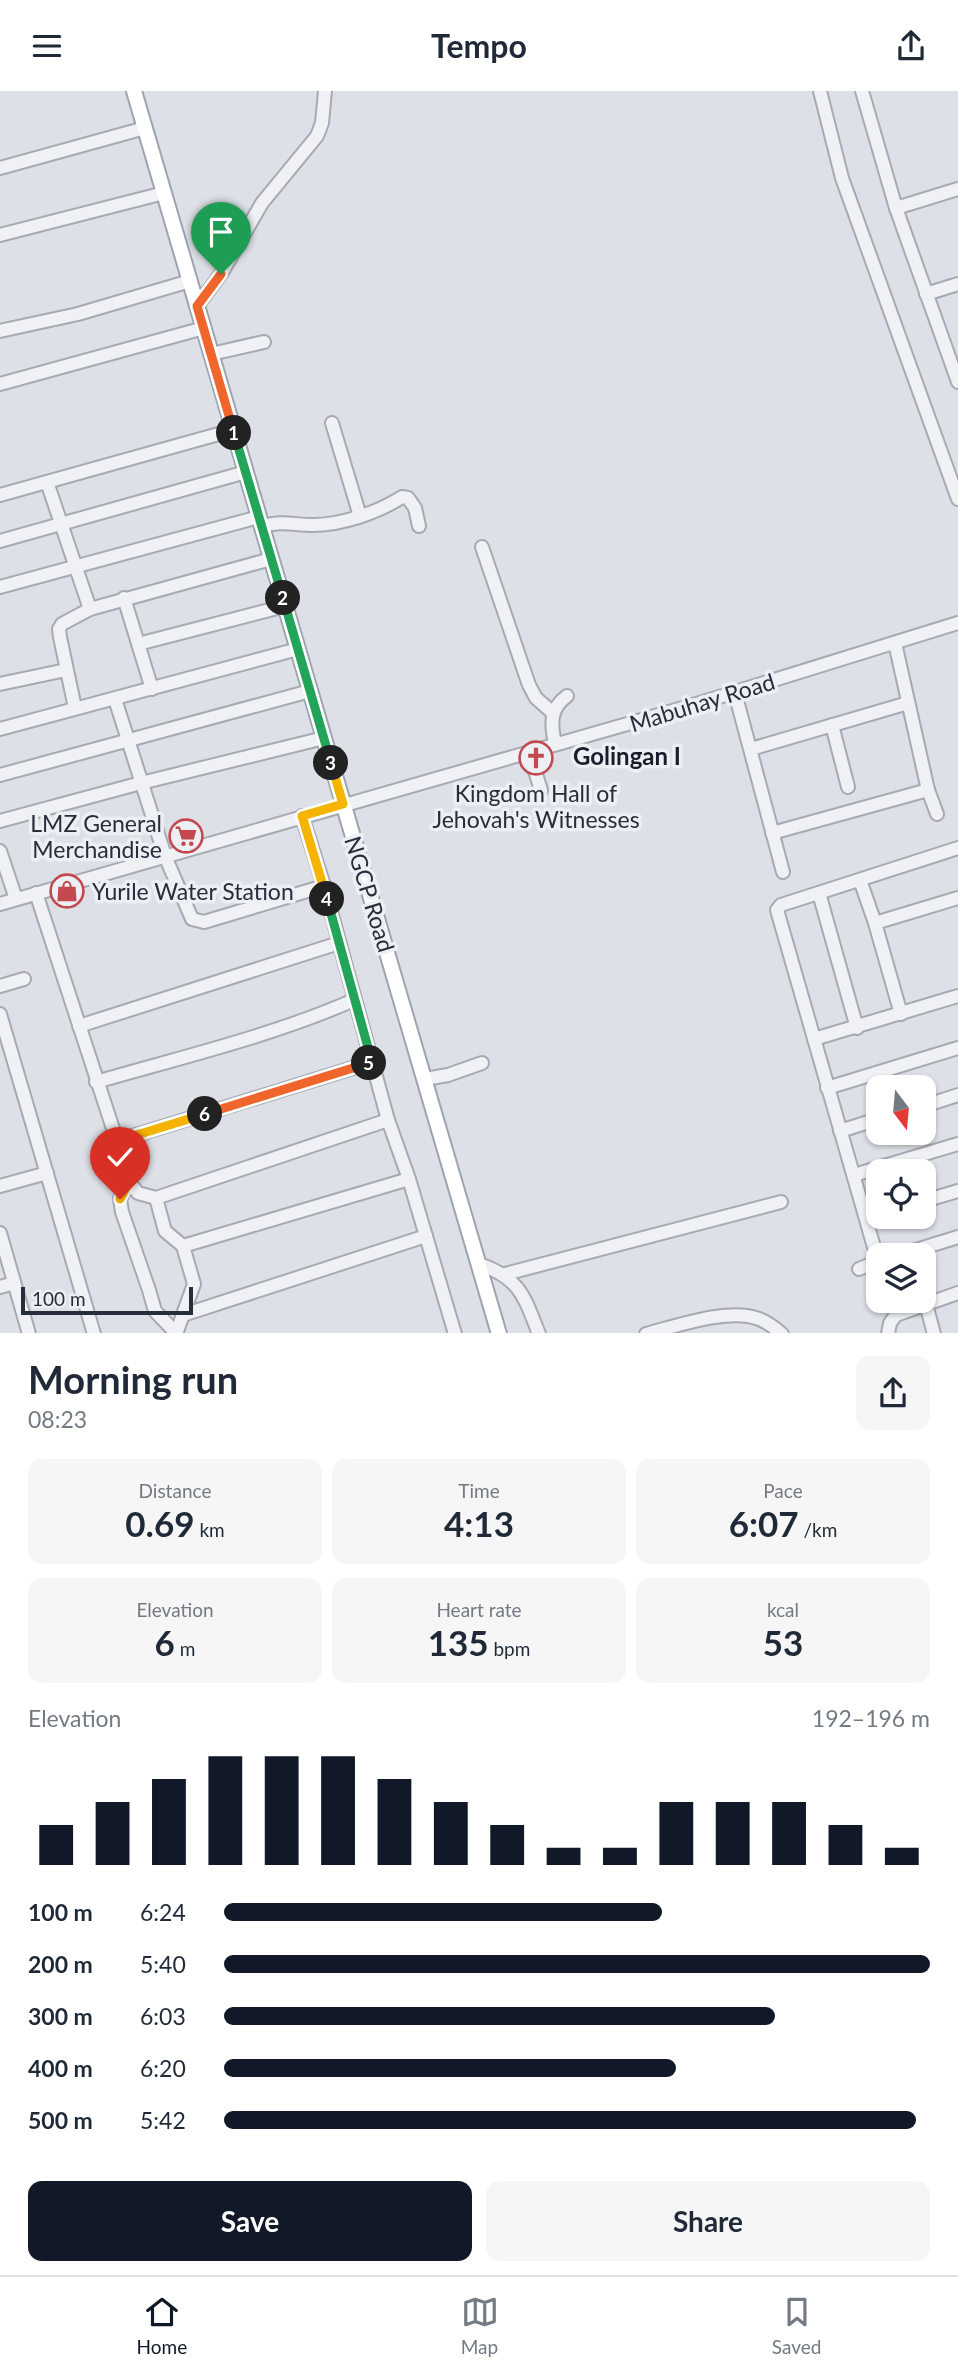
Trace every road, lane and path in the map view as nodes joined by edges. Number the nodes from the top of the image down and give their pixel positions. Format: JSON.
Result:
{"nodes":[{"id":1,"x":134,"y":91,"type":"edge"},
{"id":2,"x":325,"y":91,"type":"edge"},
{"id":3,"x":820,"y":91,"type":"edge"},
{"id":4,"x":862,"y":91,"type":"edge"},
{"id":5,"x":145,"y":128,"type":"junction"},
{"id":6,"x":0,"y":168,"type":"edge"},
{"id":7,"x":958,"y":189,"type":"edge"},
{"id":8,"x":164,"y":193,"type":"junction"},
{"id":9,"x":896,"y":208,"type":"junction"},
{"id":10,"x":0,"y":235,"type":"edge"},
{"id":11,"x":190,"y":281,"type":"junction"},
{"id":12,"x":958,"y":284,"type":"edge"},
{"id":13,"x":926,"y":293,"type":"junction"},
{"id":14,"x":197,"y":306,"type":"junction"},
{"id":15,"x":204,"y":328,"type":"junction"},
{"id":16,"x":0,"y":331,"type":"edge"},
{"id":17,"x":264,"y":342,"type":"dead end"},
{"id":18,"x":211,"y":354,"type":"junction"},
{"id":19,"x":955,"y":361,"type":"edge"},
{"id":20,"x":958,"y":382,"type":"edge"},
{"id":21,"x":0,"y":384,"type":"edge"},
{"id":22,"x":332,"y":423,"type":"dead end"},
{"id":23,"x":233,"y":430,"type":"junction"},
{"id":24,"x":246,"y":472,"type":"junction"},
{"id":25,"x":47,"y":482,"type":"junction"},
{"id":26,"x":0,"y":495,"type":"edge"},
{"id":27,"x":958,"y":499,"type":"edge"},
{"id":28,"x":360,"y":516,"type":"junction"},
{"id":29,"x":260,"y":522,"type":"junction"},
{"id":30,"x":60,"y":523,"type":"junction"},
{"id":31,"x":419,"y":526,"type":"dead end"},
{"id":32,"x":0,"y":541,"type":"edge"},
{"id":33,"x":482,"y":547,"type":"dead end"},
{"id":34,"x":271,"y":559,"type":"junction"},
{"id":35,"x":76,"y":567,"type":"junction"},
{"id":36,"x":0,"y":587,"type":"edge"},
{"id":37,"x":124,"y":598,"type":"junction"},
{"id":38,"x":285,"y":605,"type":"junction"},
{"id":39,"x":90,"y":609,"type":"junction"},
{"id":40,"x":958,"y":622,"type":"edge"},
{"id":41,"x":895,"y":643,"type":"junction"},
{"id":42,"x":138,"y":644,"type":"junction"},
{"id":43,"x":298,"y":649,"type":"junction"},
{"id":44,"x":66,"y":670,"type":"junction"},
{"id":45,"x":0,"y":684,"type":"edge"},
{"id":46,"x":152,"y":689,"type":"junction"},
{"id":47,"x":310,"y":691,"type":"junction"},
{"id":48,"x":735,"y":692,"type":"junction"},
{"id":49,"x":567,"y":696,"type":"dead end"},
{"id":50,"x":115,"y":699,"type":"junction"},
{"id":51,"x":908,"y":703,"type":"junction"},
{"id":52,"x":75,"y":708,"type":"junction"},
{"id":53,"x":553,"y":713,"type":"junction"},
{"id":54,"x":831,"y":725,"type":"junction"},
{"id":55,"x":0,"y":729,"type":"edge"},
{"id":56,"x":324,"y":738,"type":"junction"},
{"id":57,"x":126,"y":741,"type":"junction"},
{"id":58,"x":555,"y":744,"type":"junction"},
{"id":59,"x":751,"y":748,"type":"junction"},
{"id":60,"x":529,"y":752,"type":"junction"},
{"id":61,"x":0,"y":775,"type":"edge"},
{"id":62,"x":141,"y":783,"type":"junction"},
{"id":63,"x":848,"y":787,"type":"dead end"},
{"id":64,"x":541,"y":790,"type":"dead end"},
{"id":65,"x":928,"y":790,"type":"junction"},
{"id":66,"x":343,"y":804,"type":"junction"},
{"id":67,"x":937,"y":814,"type":"dead end"},
{"id":68,"x":302,"y":816,"type":"junction"},
{"id":69,"x":0,"y":821,"type":"edge"},
{"id":70,"x":772,"y":833,"type":"junction"},
{"id":71,"x":958,"y":848,"type":"edge"},
{"id":72,"x":0,"y":851,"type":"edge"},
{"id":73,"x":164,"y":856,"type":"junction"},
{"id":74,"x":783,"y":872,"type":"dead end"},
{"id":75,"x":860,"y":880,"type":"junction"},
{"id":76,"x":324,"y":886,"type":"junction"},
{"id":77,"x":36,"y":893,"type":"junction"},
{"id":78,"x":820,"y":893,"type":"junction"},
{"id":79,"x":958,"y":898,"type":"edge"},
{"id":80,"x":16,"y":899,"type":"junction"},
{"id":81,"x":0,"y":904,"type":"edge"},
{"id":82,"x":875,"y":923,"type":"junction"},
{"id":83,"x":339,"y":943,"type":"junction"},
{"id":84,"x":24,"y":979,"type":"dead end"},
{"id":85,"x":0,"y":986,"type":"edge"},
{"id":86,"x":958,"y":996,"type":"edge"},
{"id":87,"x":354,"y":1000,"type":"junction"},
{"id":88,"x":0,"y":1014,"type":"edge"},
{"id":89,"x":901,"y":1014,"type":"junction"},
{"id":90,"x":79,"y":1026,"type":"junction"},
{"id":91,"x":857,"y":1028,"type":"junction"},
{"id":92,"x":814,"y":1039,"type":"junction"},
{"id":93,"x":958,"y":1048,"type":"edge"},
{"id":94,"x":372,"y":1062,"type":"junction"},
{"id":95,"x":482,"y":1063,"type":"dead end"},
{"id":96,"x":425,"y":1079,"type":"junction"},
{"id":97,"x":96,"y":1082,"type":"junction"},
{"id":98,"x":827,"y":1088,"type":"junction"},
{"id":99,"x":958,"y":1095,"type":"edge"},
{"id":100,"x":936,"y":1102,"type":"edge"},
{"id":101,"x":388,"y":1120,"type":"junction"},
{"id":102,"x":866,"y":1123,"type":"edge"},
{"id":103,"x":840,"y":1131,"type":"junction"},
{"id":104,"x":117,"y":1141,"type":"junction"},
{"id":105,"x":958,"y":1144,"type":"edge"},
{"id":106,"x":47,"y":1173,"type":"junction"},
{"id":107,"x":854,"y":1175,"type":"junction"},
{"id":108,"x":409,"y":1179,"type":"junction"},
{"id":109,"x":129,"y":1182,"type":"junction"},
{"id":110,"x":0,"y":1186,"type":"edge"},
{"id":111,"x":958,"y":1191,"type":"edge"},
{"id":112,"x":936,"y":1197,"type":"edge"},
{"id":113,"x":156,"y":1198,"type":"junction"},
{"id":114,"x":781,"y":1202,"type":"dead end"},
{"id":115,"x":866,"y":1203,"type":"edge"},
{"id":116,"x":0,"y":1233,"type":"edge"},
{"id":117,"x":426,"y":1236,"type":"junction"},
{"id":118,"x":958,"y":1237,"type":"edge"},
{"id":119,"x":936,"y":1244,"type":"edge"},
{"id":120,"x":183,"y":1246,"type":"junction"},
{"id":121,"x":479,"y":1264,"type":"junction"},
{"id":122,"x":866,"y":1266,"type":"edge"},
{"id":123,"x":859,"y":1269,"type":"dead end"},
{"id":124,"x":505,"y":1274,"type":"junction"},
{"id":125,"x":14,"y":1283,"type":"junction"},
{"id":126,"x":194,"y":1284,"type":"junction"},
{"id":127,"x":0,"y":1287,"type":"edge"},
{"id":128,"x":958,"y":1293,"type":"edge"},
{"id":129,"x":936,"y":1301,"type":"edge"},
{"id":130,"x":208,"y":1307,"type":"junction"},
{"id":131,"x":901,"y":1313,"type":"edge"},
{"id":132,"x":928,"y":1313,"type":"edge"},
{"id":133,"x":183,"y":1315,"type":"junction"},
{"id":134,"x":29,"y":1333,"type":"edge"},
{"id":135,"x":94,"y":1333,"type":"edge"},
{"id":136,"x":176,"y":1333,"type":"edge"},
{"id":137,"x":454,"y":1333,"type":"edge"},
{"id":138,"x":499,"y":1333,"type":"edge"},
{"id":139,"x":539,"y":1333,"type":"edge"},
{"id":140,"x":646,"y":1333,"type":"edge"},
{"id":141,"x":782,"y":1333,"type":"edge"},
{"id":142,"x":888,"y":1333,"type":"edge"},
{"id":143,"x":934,"y":1333,"type":"edge"}],
"edges":[{"from":1,"to":5,"type":"main road","name":"NGCP Road"},
{"from":2,"to":14,"type":"street"},
{"from":3,"to":27,"type":"street"},
{"from":4,"to":9,"type":"street"},
{"from":5,"to":6,"type":"street"},
{"from":5,"to":8,"type":"main road","name":"NGCP Road"},
{"from":7,"to":9,"type":"street"},
{"from":8,"to":10,"type":"street"},
{"from":8,"to":11,"type":"main road","name":"NGCP Road"},
{"from":9,"to":13,"type":"street"},
{"from":11,"to":14,"type":"main road","name":"NGCP Road"},
{"from":11,"to":16,"type":"street"},
{"from":12,"to":13,"type":"street"},
{"from":13,"to":19,"type":"street"},
{"from":14,"to":15,"type":"main road","name":"NGCP Road"},
{"from":15,"to":18,"type":"main road","name":"NGCP Road"},
{"from":15,"to":21,"type":"street"},
{"from":17,"to":18,"type":"street"},
{"from":18,"to":23,"type":"main road","name":"NGCP Road"},
{"from":19,"to":20,"type":"street"},
{"from":22,"to":28,"type":"street"},
{"from":23,"to":24,"type":"main road","name":"NGCP Road"},
{"from":23,"to":25,"type":"street"},
{"from":24,"to":29,"type":"main road","name":"NGCP Road"},
{"from":24,"to":30,"type":"street"},
{"from":25,"to":26,"type":"street"},
{"from":25,"to":30,"type":"street"},
{"from":28,"to":29,"type":"street"},
{"from":28,"to":31,"type":"street"},
{"from":29,"to":34,"type":"main road","name":"NGCP Road"},
{"from":29,"to":35,"type":"street"},
{"from":30,"to":32,"type":"street"},
{"from":30,"to":35,"type":"street"},
{"from":33,"to":53,"type":"street"},
{"from":34,"to":37,"type":"street"},
{"from":34,"to":38,"type":"main road","name":"NGCP Road"},
{"from":35,"to":36,"type":"street"},
{"from":35,"to":39,"type":"street"},
{"from":37,"to":39,"type":"street"},
{"from":37,"to":42,"type":"street"},
{"from":38,"to":42,"type":"street"},
{"from":38,"to":43,"type":"main road","name":"NGCP Road"},
{"from":39,"to":44,"type":"street"},
{"from":40,"to":41,"type":"street","name":"Mabuhay Road"},
{"from":41,"to":48,"type":"street","name":"Mabuhay Road"},
{"from":41,"to":51,"type":"street"},
{"from":42,"to":46,"type":"street"},
{"from":43,"to":46,"type":"street"},
{"from":43,"to":47,"type":"main road","name":"NGCP Road"},
{"from":44,"to":45,"type":"street"},
{"from":44,"to":52,"type":"street"},
{"from":46,"to":50,"type":"street"},
{"from":47,"to":56,"type":"main road","name":"NGCP Road"},
{"from":47,"to":57,"type":"street"},
{"from":48,"to":58,"type":"street","name":"Mabuhay Road"},
{"from":48,"to":59,"type":"street"},
{"from":49,"to":53,"type":"street"},
{"from":50,"to":52,"type":"street"},
{"from":50,"to":57,"type":"street"},
{"from":51,"to":54,"type":"street"},
{"from":51,"to":65,"type":"street"},
{"from":52,"to":55,"type":"street"},
{"from":53,"to":58,"type":"street"},
{"from":54,"to":59,"type":"street"},
{"from":54,"to":63,"type":"street"},
{"from":56,"to":62,"type":"street"},
{"from":56,"to":66,"type":"main road","name":"NGCP Road"},
{"from":57,"to":61,"type":"street"},
{"from":57,"to":62,"type":"street"},
{"from":58,"to":60,"type":"street","name":"Mabuhay Road"},
{"from":59,"to":70,"type":"street"},
{"from":60,"to":64,"type":"street"},
{"from":60,"to":66,"type":"street","name":"Mabuhay Road"},
{"from":62,"to":69,"type":"street"},
{"from":62,"to":73,"type":"street"},
{"from":65,"to":67,"type":"street"},
{"from":65,"to":70,"type":"street"},
{"from":66,"to":68,"type":"street","name":"Mabuhay Road"},
{"from":66,"to":96,"type":"main road","name":"NGCP Road"},
{"from":68,"to":73,"type":"street","name":"Mabuhay Road"},
{"from":68,"to":76,"type":"street"},
{"from":70,"to":74,"type":"street"},
{"from":71,"to":75,"type":"street"},
{"from":72,"to":80,"type":"street"},
{"from":73,"to":76,"type":"street"},
{"from":73,"to":77,"type":"street","name":"Mabuhay Road"},
{"from":75,"to":78,"type":"street"},
{"from":75,"to":82,"type":"street"},
{"from":76,"to":83,"type":"street"},
{"from":77,"to":80,"type":"street","name":"Mabuhay Road"},
{"from":77,"to":90,"type":"street"},
{"from":78,"to":91,"type":"street"},
{"from":78,"to":92,"type":"street"},
{"from":79,"to":82,"type":"street"},
{"from":80,"to":81,"type":"street","name":"Mabuhay Road"},
{"from":82,"to":89,"type":"street"},
{"from":83,"to":87,"type":"street"},
{"from":83,"to":90,"type":"street"},
{"from":84,"to":85,"type":"street"},
{"from":86,"to":89,"type":"street"},
{"from":87,"to":94,"type":"street"},
{"from":87,"to":97,"type":"street"},
{"from":88,"to":106,"type":"street"},
{"from":89,"to":91,"type":"street"},
{"from":90,"to":97,"type":"street"},
{"from":91,"to":92,"type":"street"},
{"from":92,"to":98,"type":"street"},
{"from":93,"to":98,"type":"street"},
{"from":94,"to":101,"type":"street"},
{"from":94,"to":104,"type":"street"},
{"from":95,"to":96,"type":"street"},
{"from":96,"to":121,"type":"main road","name":"NGCP Road"},
{"from":97,"to":104,"type":"street"},
{"from":98,"to":103,"type":"street"},
{"from":99,"to":100,"type":"street"},
{"from":101,"to":108,"type":"street"},
{"from":101,"to":113,"type":"street"},
{"from":102,"to":103,"type":"street"},
{"from":103,"to":107,"type":"street"},
{"from":104,"to":109,"type":"street"},
{"from":105,"to":107,"type":"street"},
{"from":106,"to":110,"type":"street"},
{"from":106,"to":135,"type":"street"},
{"from":107,"to":115,"type":"street"},
{"from":108,"to":117,"type":"street"},
{"from":108,"to":120,"type":"street"},
{"from":109,"to":113,"type":"street"},
{"from":109,"to":136,"type":"street"},
{"from":111,"to":112,"type":"street"},
{"from":113,"to":120,"type":"street"},
{"from":114,"to":124,"type":"street"},
{"from":116,"to":125,"type":"street"},
{"from":117,"to":130,"type":"street"},
{"from":117,"to":137,"type":"street"},
{"from":118,"to":119,"type":"street"},
{"from":120,"to":126,"type":"street"},
{"from":121,"to":124,"type":"street"},
{"from":121,"to":138,"type":"main road","name":"NGCP Road"},
{"from":122,"to":123,"type":"street"},
{"from":124,"to":139,"type":"street"},
{"from":125,"to":127,"type":"street"},
{"from":125,"to":134,"type":"street"},
{"from":126,"to":130,"type":"street"},
{"from":126,"to":133,"type":"street"},
{"from":128,"to":129,"type":"street"},
{"from":130,"to":133,"type":"street"},
{"from":131,"to":142,"type":"street"},
{"from":132,"to":143,"type":"street"},
{"from":133,"to":136,"type":"street"},
{"from":140,"to":141,"type":"street"}]}
